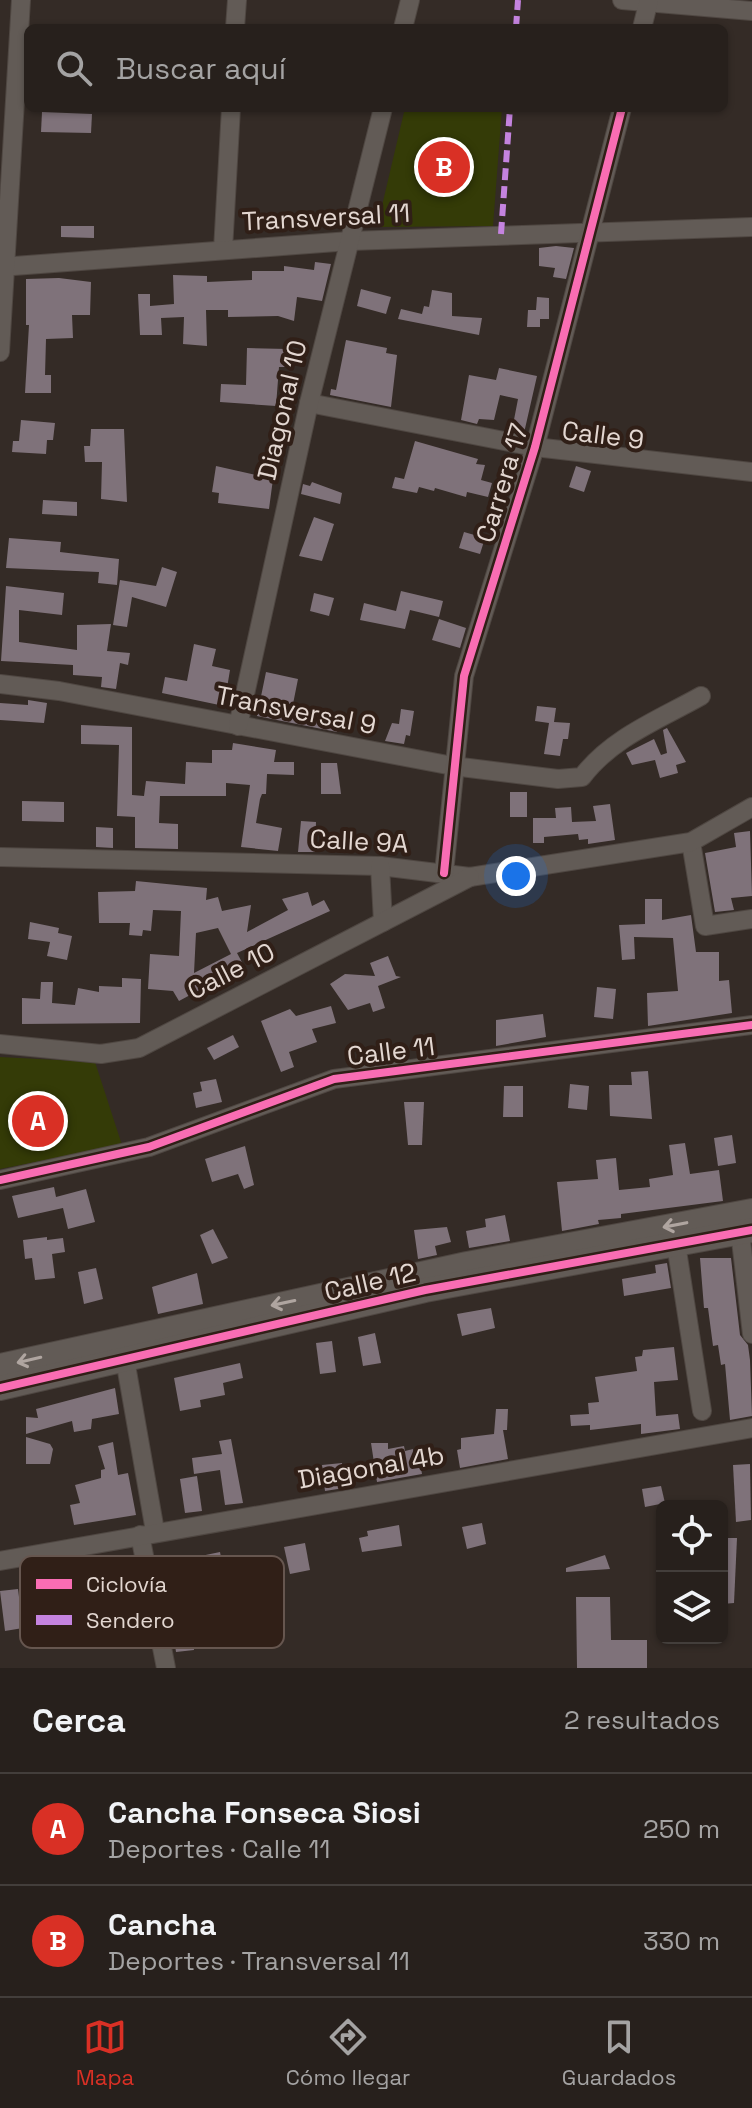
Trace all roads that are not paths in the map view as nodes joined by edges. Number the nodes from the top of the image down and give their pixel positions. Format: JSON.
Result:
{"nodes":[{"id":1,"x":21,"y":0,"type":"edge"},
{"id":2,"x":237,"y":0,"type":"edge"},
{"id":3,"x":410,"y":0,"type":"edge"},
{"id":4,"x":622,"y":0,"type":"edge"},
{"id":5,"x":648,"y":1,"type":"edge"},
{"id":6,"x":752,"y":11,"type":"edge"},
{"id":7,"x":235,"y":24,"type":"edge"},
{"id":8,"x":404,"y":24,"type":"edge"},
{"id":9,"x":643,"y":24,"type":"edge"},
{"id":10,"x":231,"y":112,"type":"edge"},
{"id":11,"x":382,"y":112,"type":"edge"},
{"id":12,"x":621,"y":112,"type":"edge"},
{"id":13,"x":752,"y":227,"type":"edge"},
{"id":14,"x":592,"y":230,"type":"junction"},
{"id":15,"x":350,"y":241,"type":"junction"},
{"id":16,"x":223,"y":250,"type":"junction"},
{"id":17,"x":2,"y":267,"type":"edge"},
{"id":18,"x":0,"y":352,"type":"edge"},
{"id":19,"x":309,"y":403,"type":"junction"},
{"id":20,"x":535,"y":447,"type":"junction"},
{"id":21,"x":752,"y":472,"type":"edge"},
{"id":22,"x":0,"y":684,"type":"edge"},
{"id":23,"x":701,"y":696,"type":"dead end"},
{"id":24,"x":238,"y":726,"type":"junction"},
{"id":25,"x":453,"y":766,"type":"junction"},
{"id":26,"x":752,"y":807,"type":"edge"},
{"id":27,"x":691,"y":842,"type":"junction"},
{"id":28,"x":0,"y":857,"type":"edge"},
{"id":29,"x":380,"y":866,"type":"junction"},
{"id":30,"x":444,"y":873,"type":"junction"},
{"id":31,"x":470,"y":877,"type":"junction"},
{"id":32,"x":752,"y":919,"type":"edge"},
{"id":33,"x":383,"y":922,"type":"junction"},
{"id":34,"x":752,"y":1025,"type":"edge"},
{"id":35,"x":0,"y":1044,"type":"edge"},
{"id":36,"x":0,"y":1180,"type":"edge"},
{"id":37,"x":748,"y":1224,"type":"edge"},
{"id":38,"x":623,"y":1244,"type":"junction"},
{"id":39,"x":676,"y":1244,"type":"junction"},
{"id":40,"x":752,"y":1334,"type":"edge"},
{"id":41,"x":123,"y":1349,"type":"junction"},
{"id":42,"x":0,"y":1366,"type":"edge"},
{"id":43,"x":0,"y":1388,"type":"edge"},
{"id":44,"x":702,"y":1411,"type":"dead end"},
{"id":45,"x":752,"y":1428,"type":"edge"},
{"id":46,"x":148,"y":1533,"type":"junction"},
{"id":47,"x":26,"y":1556,"type":"edge"},
{"id":48,"x":151,"y":1556,"type":"edge"},
{"id":49,"x":20,"y":1557,"type":"edge"},
{"id":50,"x":0,"y":1561,"type":"edge"},
{"id":51,"x":163,"y":1648,"type":"edge"},
{"id":52,"x":166,"y":1668,"type":"edge"}],
"edges":[{"from":1,"to":17,"type":"street"},
{"from":2,"to":7,"type":"street"},
{"from":3,"to":8,"type":"street"},
{"from":4,"to":5,"type":"street"},
{"from":5,"to":6,"type":"street"},
{"from":5,"to":9,"type":"street"},
{"from":10,"to":16,"type":"street"},
{"from":11,"to":15,"type":"street","name":"Diagonal 10"},
{"from":12,"to":14,"type":"street","name":"Carrera 17"},
{"from":13,"to":14,"type":"street","name":"Transversal 11"},
{"from":14,"to":15,"type":"street","name":"Transversal 11"},
{"from":14,"to":20,"type":"street","name":"Carrera 17"},
{"from":15,"to":16,"type":"street","name":"Transversal 11"},
{"from":15,"to":19,"type":"street","name":"Diagonal 10"},
{"from":16,"to":17,"type":"street","name":"Transversal 11"},
{"from":17,"to":18,"type":"street"},
{"from":19,"to":20,"type":"street","name":"Calle 9"},
{"from":19,"to":24,"type":"street","name":"Diagonal 10"},
{"from":20,"to":21,"type":"street","name":"Calle 9"},
{"from":20,"to":25,"type":"street","name":"Carrera 17"},
{"from":22,"to":24,"type":"street","name":"Transversal 9"},
{"from":23,"to":25,"type":"street","name":"Transversal 9"},
{"from":24,"to":25,"type":"street","name":"Transversal 9"},
{"from":25,"to":30,"type":"street","name":"Carrera 17"},
{"from":26,"to":27,"type":"street","name":"Calle 9A"},
{"from":27,"to":31,"type":"street","name":"Calle 9A"},
{"from":27,"to":32,"type":"street"},
{"from":28,"to":29,"type":"street","name":"Calle 9A"},
{"from":29,"to":30,"type":"street","name":"Calle 9A"},
{"from":29,"to":33,"type":"street"},
{"from":30,"to":31,"type":"street","name":"Calle 9A"},
{"from":31,"to":33,"type":"street","name":"Calle 10"},
{"from":33,"to":35,"type":"street","name":"Calle 10"},
{"from":34,"to":36,"type":"street","name":"Calle 11"},
{"from":37,"to":38,"type":"street","name":"Calle 12","one_way":true},
{"from":37,"to":39,"type":"street","name":"Calle 12"},
{"from":37,"to":40,"type":"street"},
{"from":38,"to":39,"type":"street","name":"Calle 12"},
{"from":38,"to":41,"type":"street","name":"Calle 12"},
{"from":39,"to":44,"type":"street"},
{"from":41,"to":42,"type":"street","name":"Calle 12","one_way":true},
{"from":41,"to":43,"type":"street","name":"Calle 12"},
{"from":41,"to":46,"type":"street"},
{"from":45,"to":46,"type":"street","name":"Diagonal 4b"},
{"from":46,"to":47,"type":"street","name":"Diagonal 4b"},
{"from":46,"to":48,"type":"street"},
{"from":49,"to":50,"type":"street","name":"Diagonal 4b"},
{"from":51,"to":52,"type":"street"}]}
